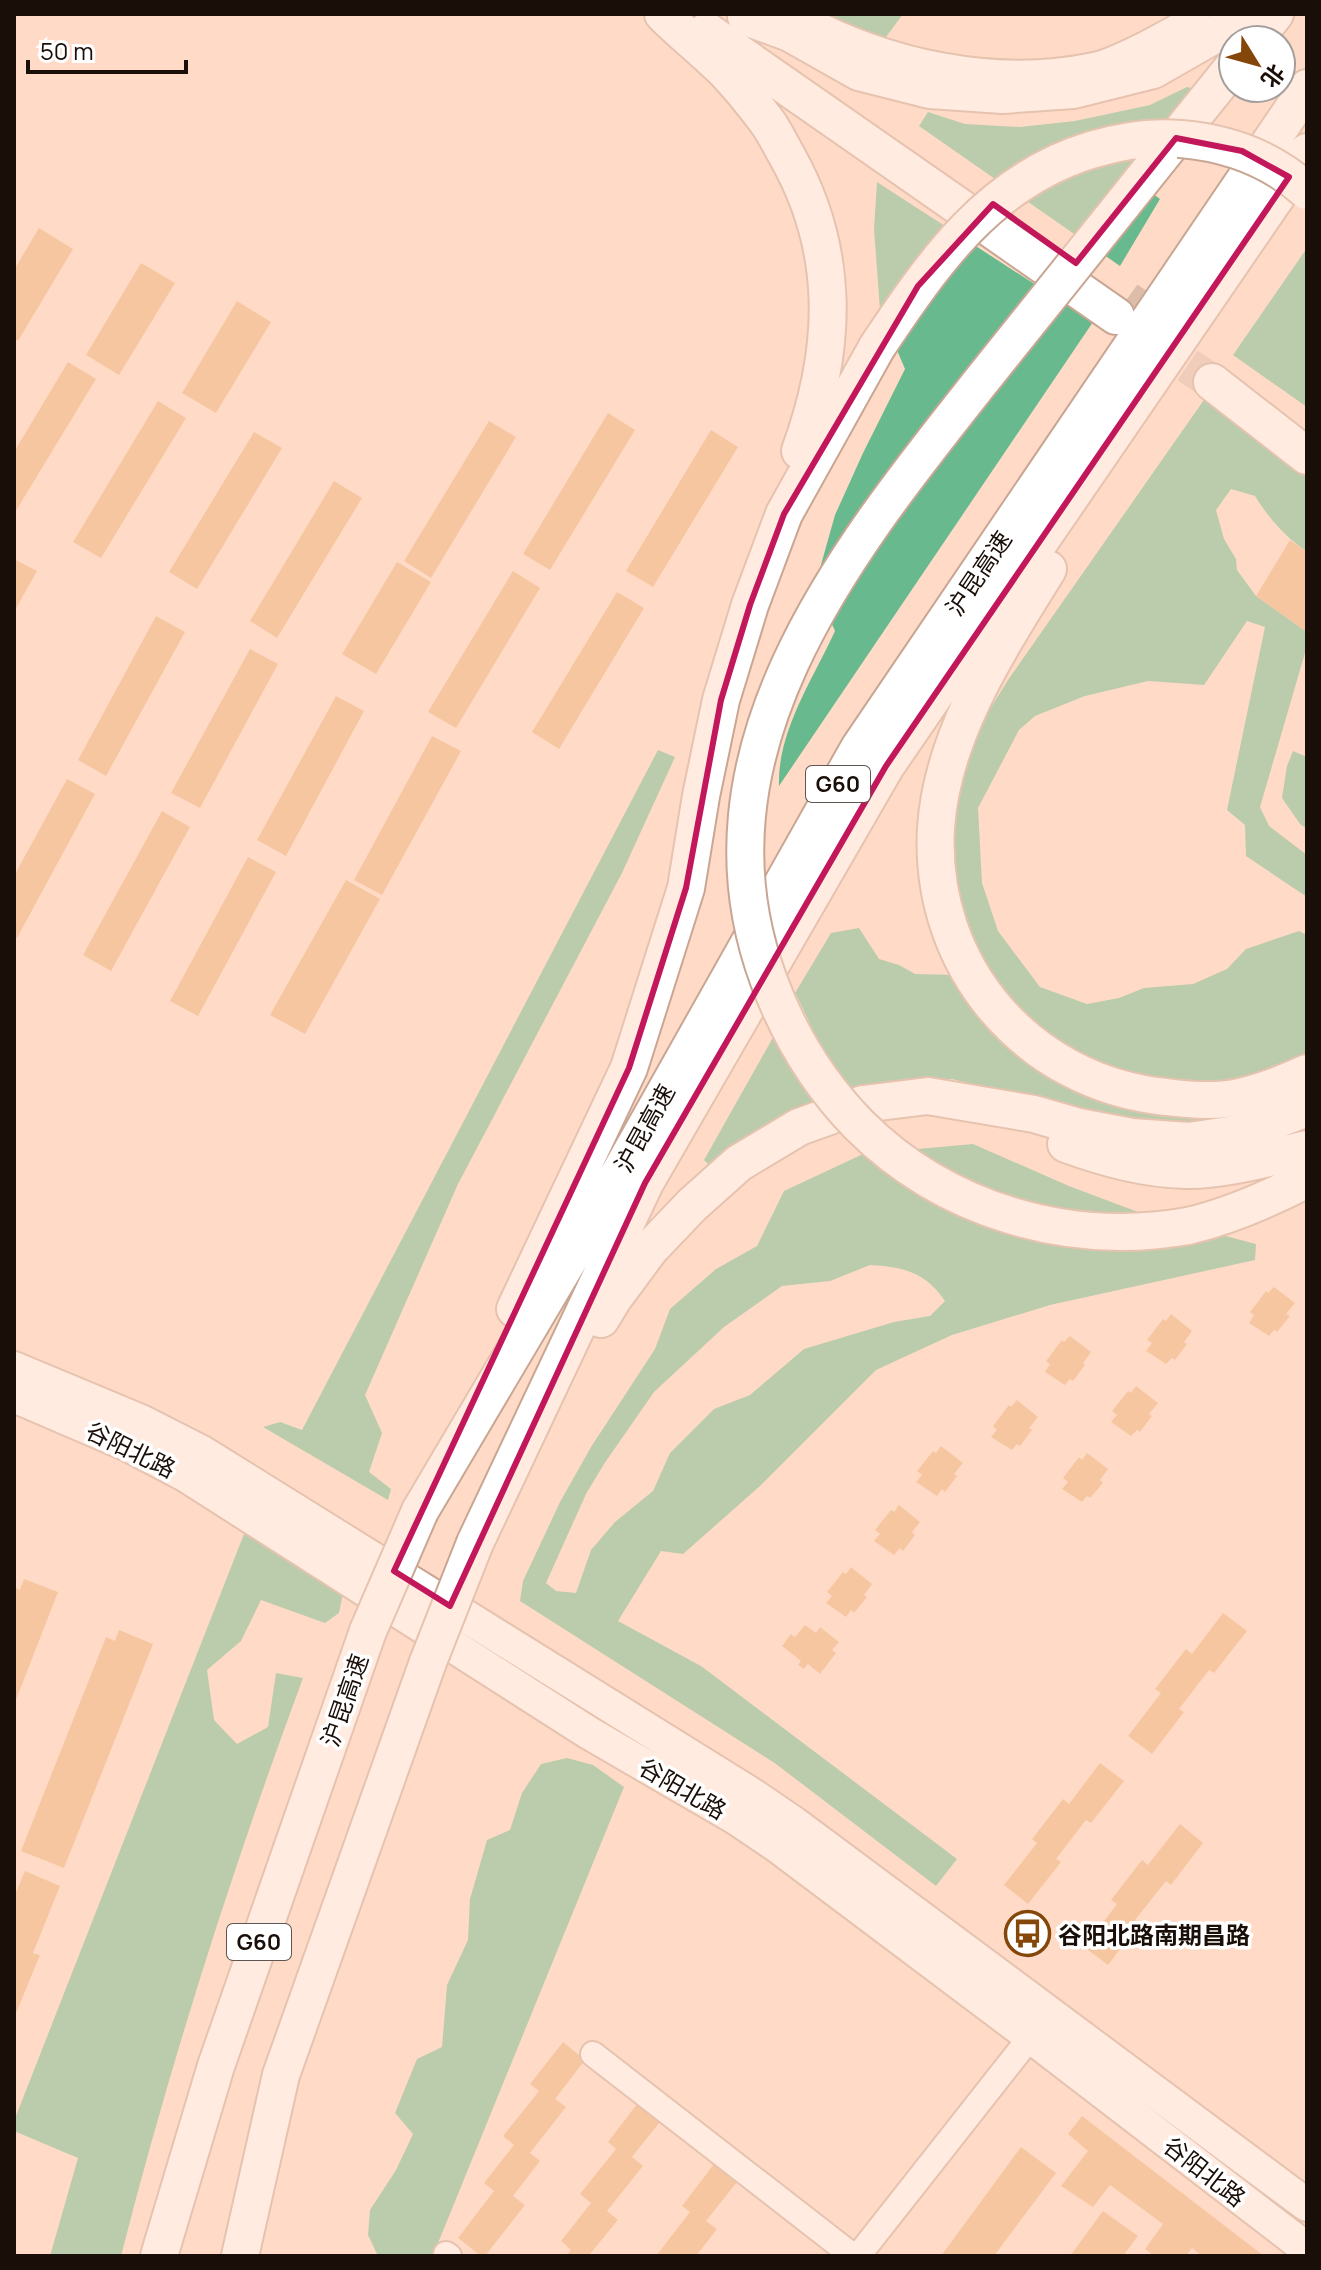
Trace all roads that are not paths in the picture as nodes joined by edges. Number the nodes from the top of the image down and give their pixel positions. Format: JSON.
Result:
{"nodes":[{"id":1,"x":663,"y":14,"type":"edge"},
{"id":2,"x":682,"y":14,"type":"edge"},
{"id":3,"x":798,"y":14,"type":"edge"},
{"id":4,"x":1198,"y":14,"type":"edge"},
{"id":5,"x":1246,"y":14,"type":"edge"},
{"id":6,"x":744,"y":16,"type":"edge"},
{"id":7,"x":1217,"y":87,"type":"edge"},
{"id":8,"x":1307,"y":88,"type":"edge"},
{"id":9,"x":1307,"y":153,"type":"edge"},
{"id":10,"x":1307,"y":191,"type":"edge"},
{"id":11,"x":1307,"y":428,"type":"edge"},
{"id":12,"x":1307,"y":456,"type":"edge"},
{"id":13,"x":784,"y":514,"type":"junction"},
{"id":14,"x":1307,"y":1073,"type":"edge"},
{"id":15,"x":985,"y":1106,"type":"junction"},
{"id":16,"x":1307,"y":1108,"type":"edge"},
{"id":17,"x":1307,"y":1149,"type":"edge"},
{"id":18,"x":1307,"y":1179,"type":"edge"},
{"id":19,"x":14,"y":1368,"type":"edge"},
{"id":20,"x":14,"y":1396,"type":"edge"},
{"id":21,"x":420,"y":1511,"type":"junction"},
{"id":22,"x":482,"y":1547,"type":"junction"},
{"id":23,"x":1040,"y":2025,"type":"junction"},
{"id":24,"x":593,"y":2054,"type":"dead end"},
{"id":25,"x":1307,"y":2205,"type":"edge"},
{"id":26,"x":1307,"y":2249,"type":"edge"},
{"id":27,"x":159,"y":2256,"type":"edge"},
{"id":28,"x":240,"y":2256,"type":"edge"},
{"id":29,"x":856,"y":2256,"type":"edge"}],
"edges":[{"from":1,"to":13,"type":"highway"},
{"from":2,"to":6,"type":"highway"},
{"from":3,"to":4,"type":"street"},
{"from":5,"to":6,"type":"highway"},
{"from":7,"to":18,"type":"highway","bridge":true},
{"from":8,"to":21,"type":"highway","name":"沪昆高速","number":"G60"},
{"from":9,"to":14,"type":"highway"},
{"from":9,"to":22,"type":"highway","name":"沪昆高速","number":"G60"},
{"from":10,"to":13,"type":"highway","bridge":true},
{"from":11,"to":12,"type":"highway"},
{"from":13,"to":21,"type":"highway"},
{"from":15,"to":16,"type":"highway"},
{"from":15,"to":17,"type":"highway"},
{"from":15,"to":22,"type":"highway"},
{"from":19,"to":23,"type":"main road","name":"谷阳北路"},
{"from":20,"to":23,"type":"main road","name":"谷阳北路"},
{"from":21,"to":27,"type":"highway","name":"沪昆高速","number":"G60","bridge":true},
{"from":22,"to":28,"type":"highway","name":"沪昆高速","number":"G60","bridge":true},
{"from":23,"to":25,"type":"main road","name":"谷阳北路"},
{"from":23,"to":26,"type":"main road","name":"谷阳北路"},
{"from":23,"to":29,"type":"street"},
{"from":24,"to":29,"type":"street"}]}
